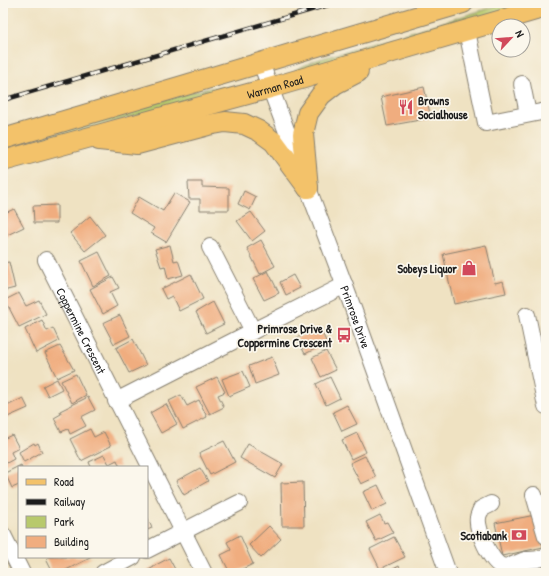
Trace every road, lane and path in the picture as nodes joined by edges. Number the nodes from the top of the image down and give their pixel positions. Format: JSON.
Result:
{"nodes":[{"id":1,"x":463,"y":3,"type":"edge"},
{"id":2,"x":546,"y":7,"type":"edge"},
{"id":3,"x":467,"y":31,"type":"junction"},
{"id":4,"x":394,"y":52,"type":"junction"},
{"id":5,"x":261,"y":63,"type":"junction"},
{"id":6,"x":522,"y":84,"type":"dead end"},
{"id":7,"x":270,"y":88,"type":"junction"},
{"id":8,"x":546,"y":111,"type":"edge"},
{"id":9,"x":528,"y":114,"type":"junction"},
{"id":10,"x":87,"y":138,"type":"junction"},
{"id":11,"x":3,"y":139,"type":"edge"},
{"id":12,"x":3,"y":161,"type":"edge"},
{"id":13,"x":308,"y":188,"type":"junction"},
{"id":14,"x":210,"y":247,"type":"dead end"},
{"id":15,"x":46,"y":260,"type":"dead end"},
{"id":16,"x":345,"y":285,"type":"junction"},
{"id":17,"x":527,"y":315,"type":"dead end"},
{"id":18,"x":253,"y":331,"type":"junction"},
{"id":19,"x":116,"y":401,"type":"junction"},
{"id":20,"x":546,"y":406,"type":"edge"},
{"id":21,"x":534,"y":494,"type":"dead end"},
{"id":22,"x":239,"y":503,"type":"dead end"},
{"id":23,"x":491,"y":504,"type":"dead end"},
{"id":24,"x":183,"y":531,"type":"junction"},
{"id":25,"x":3,"y":535,"type":"edge"},
{"id":26,"x":546,"y":536,"type":"edge"},
{"id":27,"x":148,"y":549,"type":"edge"},
{"id":28,"x":546,"y":556,"type":"edge"},
{"id":29,"x":131,"y":558,"type":"edge"},
{"id":30,"x":22,"y":573,"type":"edge"},
{"id":31,"x":103,"y":573,"type":"edge"},
{"id":32,"x":204,"y":573,"type":"edge"},
{"id":33,"x":448,"y":573,"type":"edge"}],
"edges":[{"from":1,"to":5,"type":"main road"},
{"from":2,"to":3,"type":"main road","name":"Warman Road"},
{"from":3,"to":4,"type":"main road","name":"Warman Road"},
{"from":3,"to":9,"type":"street"},
{"from":4,"to":7,"type":"main road","name":"Warman Road"},
{"from":4,"to":13,"type":"main road"},
{"from":5,"to":7,"type":"street","name":"Primrose Drive"},
{"from":5,"to":11,"type":"main road"},
{"from":6,"to":9,"type":"street"},
{"from":7,"to":10,"type":"main road","name":"Warman Road"},
{"from":7,"to":13,"type":"street","name":"Primrose Drive"},
{"from":8,"to":9,"type":"street"},
{"from":10,"to":12,"type":"main road","name":"Warman Road"},
{"from":10,"to":13,"type":"main road"},
{"from":13,"to":16,"type":"street","name":"Primrose Drive"},
{"from":14,"to":18,"type":"street"},
{"from":15,"to":19,"type":"street","name":"Coppermine Crescent"},
{"from":16,"to":18,"type":"street"},
{"from":16,"to":33,"type":"street","name":"Primrose Drive"},
{"from":17,"to":20,"type":"street"},
{"from":18,"to":19,"type":"street"},
{"from":19,"to":24,"type":"street","name":"Coppermine Crescent"},
{"from":21,"to":26,"type":"street"},
{"from":22,"to":24,"type":"street"},
{"from":23,"to":28,"type":"street"},
{"from":24,"to":27,"type":"street"},
{"from":24,"to":32,"type":"street","name":"Coppermine Crescent"},
{"from":25,"to":30,"type":"street"},
{"from":29,"to":31,"type":"street"}]}
